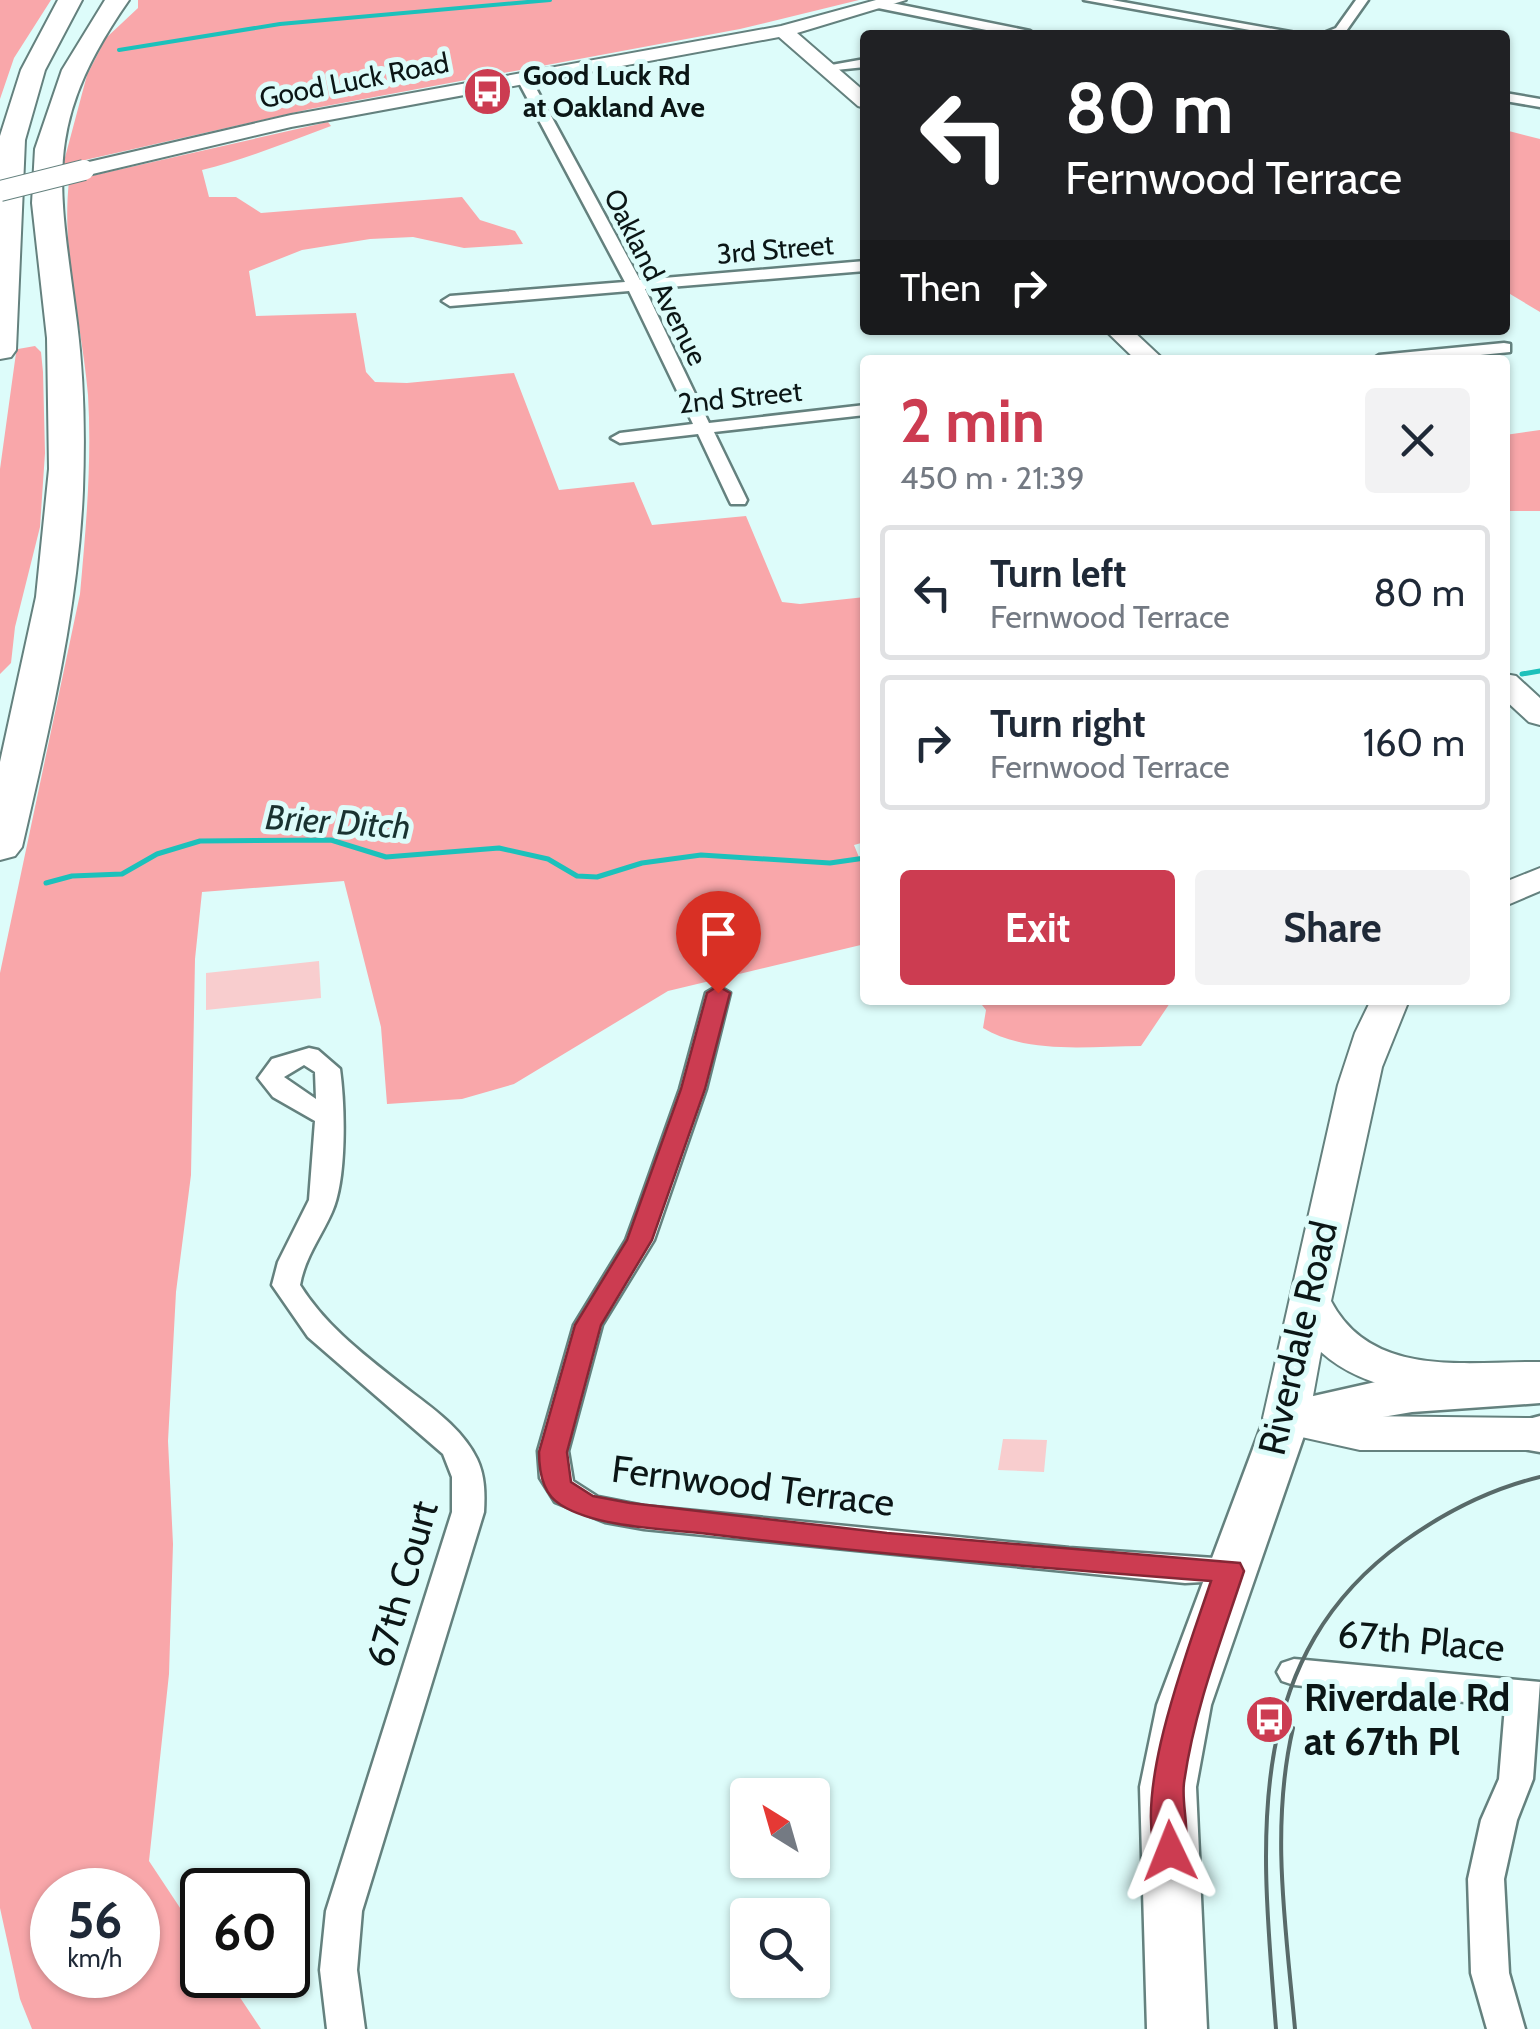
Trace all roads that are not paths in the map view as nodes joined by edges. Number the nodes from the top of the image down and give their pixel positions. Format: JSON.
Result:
{"nodes":[{"id":1,"x":70,"y":0,"type":"edge"},
{"id":2,"x":117,"y":0,"type":"edge"},
{"id":3,"x":1090,"y":0,"type":"edge"},
{"id":4,"x":1362,"y":0,"type":"edge"},
{"id":5,"x":890,"y":3,"type":"edge"},
{"id":6,"x":1008,"y":30,"type":"edge"},
{"id":7,"x":1270,"y":30,"type":"edge"},
{"id":8,"x":1340,"y":30,"type":"edge"},
{"id":9,"x":783,"y":31,"type":"junction"},
{"id":10,"x":860,"y":64,"type":"edge"},
{"id":11,"x":826,"y":67,"type":"junction"},
{"id":12,"x":524,"y":79,"type":"junction"},
{"id":13,"x":860,"y":98,"type":"edge"},
{"id":14,"x":1510,"y":98,"type":"edge"},
{"id":15,"x":1540,"y":103,"type":"edge"},
{"id":16,"x":0,"y":190,"type":"edge"},
{"id":17,"x":860,"y":266,"type":"edge"},
{"id":18,"x":635,"y":286,"type":"junction"},
{"id":19,"x":450,"y":301,"type":"dead end"},
{"id":20,"x":1123,"y":335,"type":"edge"},
{"id":21,"x":1504,"y":348,"type":"dead end"},
{"id":22,"x":0,"y":350,"type":"edge"},
{"id":23,"x":1145,"y":355,"type":"edge"},
{"id":24,"x":1436,"y":355,"type":"edge"},
{"id":25,"x":860,"y":411,"type":"edge"},
{"id":26,"x":703,"y":428,"type":"junction"},
{"id":27,"x":620,"y":438,"type":"dead end"},
{"id":28,"x":738,"y":500,"type":"dead end"},
{"id":29,"x":1510,"y":688,"type":"edge"},
{"id":30,"x":1540,"y":715,"type":"edge"},
{"id":31,"x":0,"y":847,"type":"edge"},
{"id":32,"x":1540,"y":878,"type":"edge"},
{"id":33,"x":1510,"y":893,"type":"edge"},
{"id":34,"x":718,"y":993,"type":"dead end"},
{"id":35,"x":1387,"y":1005,"type":"edge"},
{"id":36,"x":326,"y":1116,"type":"dead end"},
{"id":37,"x":1309,"y":1301,"type":"junction"},
{"id":38,"x":1540,"y":1378,"type":"edge"},
{"id":39,"x":1540,"y":1386,"type":"edge"},
{"id":40,"x":1286,"y":1418,"type":"junction"},
{"id":41,"x":1537,"y":1434,"type":"edge"},
{"id":42,"x":1229,"y":1571,"type":"junction"},
{"id":43,"x":1294,"y":1672,"type":"dead end"},
{"id":44,"x":1531,"y":1695,"type":"edge"},
{"id":45,"x":346,"y":2029,"type":"edge"},
{"id":46,"x":1176,"y":2029,"type":"edge"},
{"id":47,"x":1506,"y":2029,"type":"edge"}],
"edges":[{"from":1,"to":22,"type":"highway"},
{"from":2,"to":31,"type":"highway"},
{"from":3,"to":7,"type":"street"},
{"from":4,"to":8,"type":"street"},
{"from":5,"to":6,"type":"street"},
{"from":5,"to":9,"type":"main road","name":"Good Luck Road"},
{"from":9,"to":11,"type":"main road"},
{"from":9,"to":12,"type":"main road","name":"Good Luck Road"},
{"from":10,"to":11,"type":"street"},
{"from":11,"to":13,"type":"main road"},
{"from":12,"to":16,"type":"main road","name":"Good Luck Road","bridge":true},
{"from":12,"to":18,"type":"street","name":"Oakland Avenue"},
{"from":14,"to":15,"type":"street"},
{"from":17,"to":18,"type":"street","name":"3rd Street"},
{"from":18,"to":19,"type":"street","name":"3rd Street"},
{"from":18,"to":26,"type":"street","name":"Oakland Avenue"},
{"from":20,"to":23,"type":"main road"},
{"from":21,"to":24,"type":"street"},
{"from":25,"to":26,"type":"street","name":"2nd Street"},
{"from":26,"to":27,"type":"street","name":"2nd Street"},
{"from":26,"to":28,"type":"street","name":"Oakland Avenue"},
{"from":29,"to":30,"type":"main road"},
{"from":32,"to":33,"type":"main road"},
{"from":34,"to":42,"type":"street","name":"Fernwood Terrace"},
{"from":35,"to":37,"type":"main road","name":"Riverdale Road"},
{"from":36,"to":45,"type":"street","name":"67th Court"},
{"from":37,"to":38,"type":"main road"},
{"from":37,"to":40,"type":"main road","name":"Riverdale Road"},
{"from":39,"to":40,"type":"main road"},
{"from":40,"to":41,"type":"main road"},
{"from":40,"to":42,"type":"main road","name":"Riverdale Road"},
{"from":42,"to":46,"type":"main road","name":"Riverdale Road"},
{"from":43,"to":44,"type":"street","name":"67th Place"},
{"from":44,"to":47,"type":"street"}]}
